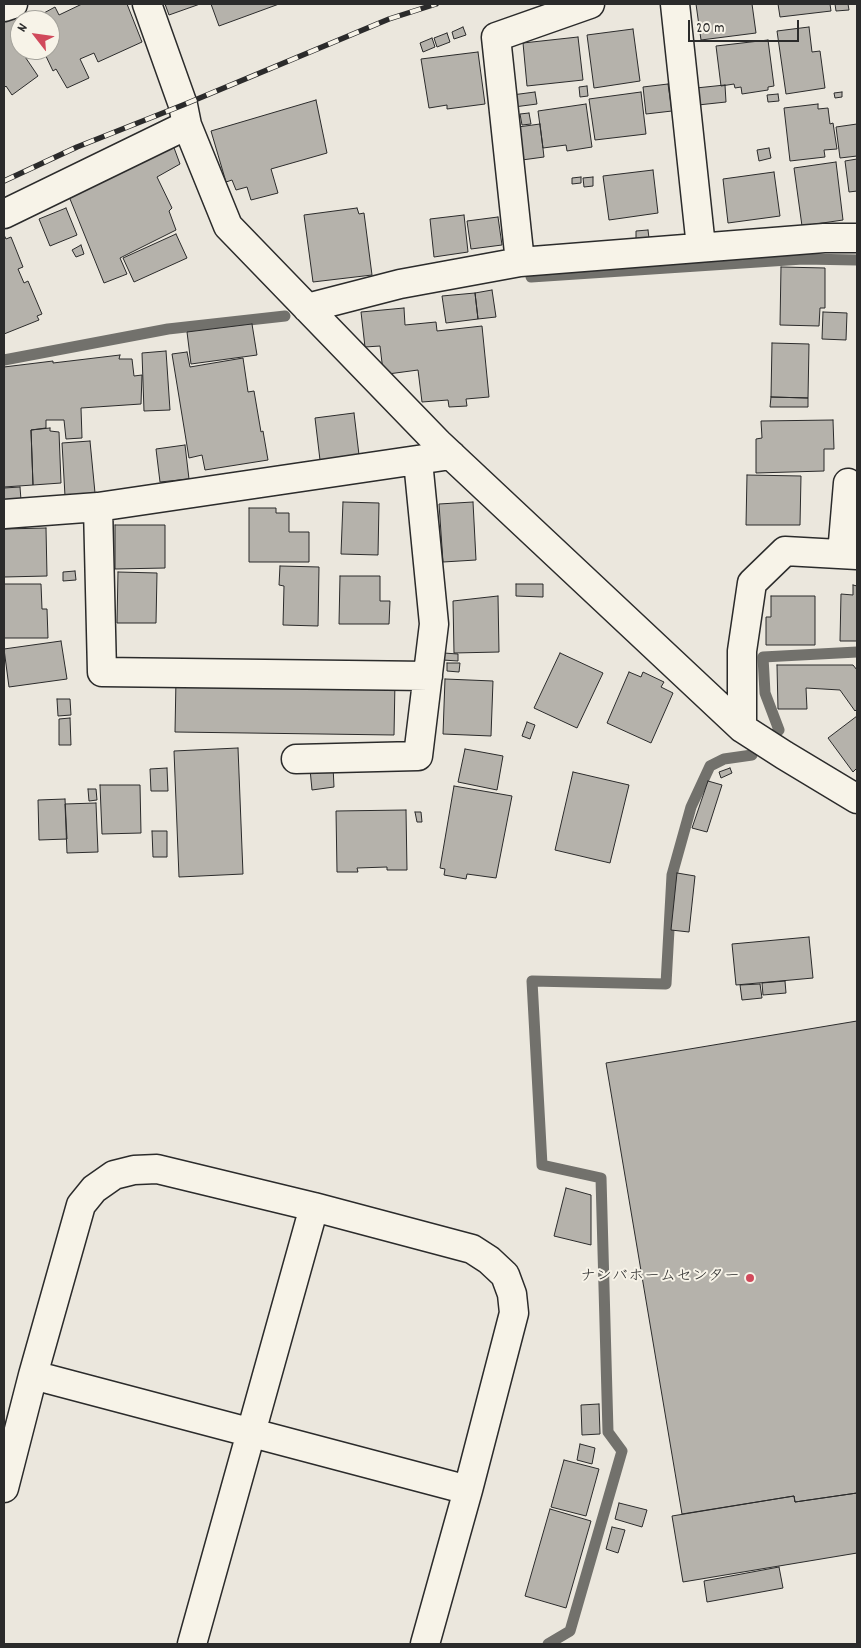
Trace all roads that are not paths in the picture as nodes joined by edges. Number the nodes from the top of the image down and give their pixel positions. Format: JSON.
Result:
{"nodes":[{"id":1,"x":13,"y":4,"type":"edge"},
{"id":2,"x":147,"y":4,"type":"edge"},
{"id":3,"x":590,"y":4,"type":"edge"},
{"id":4,"x":676,"y":4,"type":"edge"},
{"id":5,"x":4,"y":8,"type":"edge"},
{"id":6,"x":187,"y":125,"type":"junction"},
{"id":7,"x":4,"y":214,"type":"edge"},
{"id":8,"x":857,"y":238,"type":"edge"},
{"id":9,"x":701,"y":247,"type":"junction"},
{"id":10,"x":520,"y":262,"type":"junction"},
{"id":11,"x":307,"y":308,"type":"junction"},
{"id":12,"x":451,"y":456,"type":"junction"},
{"id":13,"x":418,"y":461,"type":"junction"},
{"id":14,"x":848,"y":482,"type":"dead end"},
{"id":15,"x":98,"y":507,"type":"junction"},
{"id":16,"x":4,"y":514,"type":"edge"},
{"id":17,"x":850,"y":554,"type":"edge"},
{"id":18,"x":428,"y":676,"type":"junction"},
{"id":19,"x":742,"y":728,"type":"junction"},
{"id":20,"x":296,"y":759,"type":"dead end"},
{"id":21,"x":857,"y":799,"type":"edge"},
{"id":22,"x":314,"y":1207,"type":"junction"},
{"id":23,"x":33,"y":1375,"type":"junction"},
{"id":24,"x":250,"y":1432,"type":"junction"},
{"id":25,"x":4,"y":1488,"type":"edge"},
{"id":26,"x":468,"y":1490,"type":"junction"},
{"id":27,"x":192,"y":1644,"type":"edge"},
{"id":28,"x":425,"y":1644,"type":"edge"}],
"edges":[{"from":1,"to":5,"type":"street"},
{"from":2,"to":6,"type":"street"},
{"from":3,"to":10,"type":"street"},
{"from":4,"to":9,"type":"street"},
{"from":6,"to":7,"type":"street"},
{"from":6,"to":11,"type":"street"},
{"from":8,"to":9,"type":"street"},
{"from":9,"to":10,"type":"street"},
{"from":10,"to":11,"type":"street"},
{"from":11,"to":12,"type":"street"},
{"from":12,"to":13,"type":"street"},
{"from":12,"to":19,"type":"street"},
{"from":13,"to":15,"type":"street"},
{"from":13,"to":18,"type":"street"},
{"from":14,"to":17,"type":"street"},
{"from":15,"to":16,"type":"street"},
{"from":15,"to":18,"type":"street"},
{"from":17,"to":19,"type":"street"},
{"from":18,"to":20,"type":"street"},
{"from":19,"to":21,"type":"street"},
{"from":22,"to":23,"type":"street"},
{"from":22,"to":24,"type":"street"},
{"from":22,"to":26,"type":"street"},
{"from":23,"to":24,"type":"street"},
{"from":23,"to":25,"type":"street"},
{"from":24,"to":26,"type":"street"},
{"from":24,"to":27,"type":"street"},
{"from":26,"to":28,"type":"street"}]}
